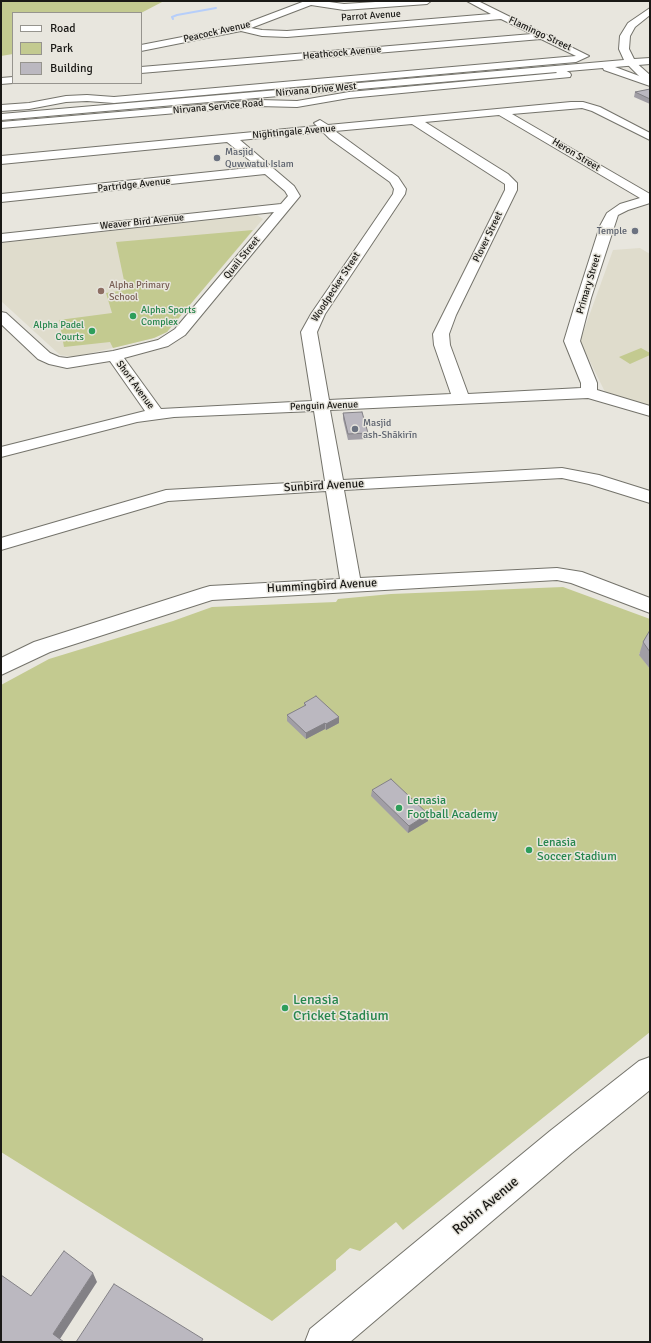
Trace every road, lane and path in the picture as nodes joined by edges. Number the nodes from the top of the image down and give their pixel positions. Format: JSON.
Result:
{"nodes":[{"id":1,"x":312,"y":1,"type":"edge"},
{"id":2,"x":427,"y":1,"type":"edge"},
{"id":3,"x":471,"y":1,"type":"edge"},
{"id":4,"x":650,"y":11,"type":"edge"},
{"id":5,"x":502,"y":16,"type":"junction"},
{"id":6,"x":650,"y":20,"type":"edge"},
{"id":7,"x":241,"y":28,"type":"junction"},
{"id":8,"x":543,"y":36,"type":"junction"},
{"id":9,"x":636,"y":37,"type":"dead end"},
{"id":10,"x":142,"y":48,"type":"edge"},
{"id":11,"x":642,"y":61,"type":"edge"},
{"id":12,"x":509,"y":65,"type":"junction"},
{"id":13,"x":593,"y":66,"type":"junction"},
{"id":14,"x":562,"y":69,"type":"junction"},
{"id":15,"x":142,"y":70,"type":"edge"},
{"id":16,"x":520,"y":73,"type":"junction"},
{"id":17,"x":12,"y":80,"type":"edge"},
{"id":18,"x":1,"y":81,"type":"edge"},
{"id":19,"x":650,"y":82,"type":"edge"},
{"id":20,"x":67,"y":88,"type":"dead end"},
{"id":21,"x":300,"y":98,"type":"junction"},
{"id":22,"x":70,"y":99,"type":"junction"},
{"id":23,"x":1,"y":108,"type":"edge"},
{"id":24,"x":76,"y":112,"type":"junction"},
{"id":25,"x":501,"y":112,"type":"junction"},
{"id":26,"x":1,"y":117,"type":"edge"},
{"id":27,"x":414,"y":120,"type":"junction"},
{"id":28,"x":1,"y":125,"type":"edge"},
{"id":29,"x":324,"y":129,"type":"junction"},
{"id":30,"x":650,"y":137,"type":"edge"},
{"id":31,"x":230,"y":138,"type":"junction"},
{"id":32,"x":1,"y":160,"type":"edge"},
{"id":33,"x":268,"y":170,"type":"junction"},
{"id":34,"x":1,"y":198,"type":"edge"},
{"id":35,"x":650,"y":199,"type":"edge"},
{"id":36,"x":284,"y":207,"type":"junction"},
{"id":37,"x":1,"y":238,"type":"edge"},
{"id":38,"x":1,"y":316,"type":"edge"},
{"id":39,"x":114,"y":356,"type":"junction"},
{"id":40,"x":589,"y":394,"type":"junction"},
{"id":41,"x":461,"y":398,"type":"junction"},
{"id":42,"x":321,"y":406,"type":"junction"},
{"id":43,"x":650,"y":411,"type":"edge"},
{"id":44,"x":156,"y":414,"type":"junction"},
{"id":45,"x":1,"y":452,"type":"edge"},
{"id":46,"x":335,"y":486,"type":"junction"},
{"id":47,"x":650,"y":497,"type":"edge"},
{"id":48,"x":1,"y":544,"type":"edge"},
{"id":49,"x":351,"y":585,"type":"junction"},
{"id":50,"x":650,"y":606,"type":"edge"},
{"id":51,"x":1,"y":666,"type":"edge"},
{"id":52,"x":650,"y":1071,"type":"edge"},
{"id":53,"x":323,"y":1342,"type":"edge"}],
"edges":[{"from":1,"to":2,"type":"street"},
{"from":1,"to":7,"type":"street","name":"Peacock Avenue"},
{"from":3,"to":5,"type":"street","name":"Flamingo Street"},
{"from":4,"to":11,"type":"street"},
{"from":5,"to":7,"type":"street","name":"Parrot Avenue"},
{"from":5,"to":8,"type":"street","name":"Flamingo Street"},
{"from":6,"to":9,"type":"street"},
{"from":7,"to":10,"type":"street","name":"Peacock Avenue"},
{"from":8,"to":12,"type":"street","name":"Flamingo Street"},
{"from":8,"to":15,"type":"street","name":"Heathcock Avenue"},
{"from":11,"to":13,"type":"street","name":"Nirvana Drive West"},
{"from":11,"to":14,"type":"street"},
{"from":11,"to":19,"type":"street"},
{"from":12,"to":16,"type":"street"},
{"from":12,"to":22,"type":"street","name":"Nirvana Service Road"},
{"from":13,"to":14,"type":"street","name":"Nirvana Drive West"},
{"from":13,"to":19,"type":"street"},
{"from":14,"to":16,"type":"street","name":"Nirvana Drive West"},
{"from":14,"to":21,"type":"street","name":"Nirvana Service Road"},
{"from":16,"to":21,"type":"street","name":"Nirvana Drive West"},
{"from":17,"to":18,"type":"street"},
{"from":20,"to":22,"type":"street"},
{"from":21,"to":24,"type":"street","name":"Nirvana Drive West"},
{"from":21,"to":28,"type":"street","name":"Nirvana Service Road"},
{"from":21,"to":29,"type":"street","name":"Woodpecker Street"},
{"from":22,"to":23,"type":"street","name":"Nirvana Service Road"},
{"from":22,"to":24,"type":"street"},
{"from":24,"to":26,"type":"street","name":"Nirvana Drive West"},
{"from":25,"to":27,"type":"street","name":"Nightingale Avenue"},
{"from":25,"to":30,"type":"street","name":"Nightingale Avenue"},
{"from":25,"to":35,"type":"street","name":"Heron Street"},
{"from":27,"to":29,"type":"street","name":"Nightingale Avenue"},
{"from":27,"to":41,"type":"street","name":"Plover Street"},
{"from":29,"to":31,"type":"street","name":"Nightingale Avenue"},
{"from":29,"to":42,"type":"street","name":"Woodpecker Street"},
{"from":31,"to":32,"type":"street","name":"Nightingale Avenue"},
{"from":31,"to":33,"type":"street","name":"Quail Street"},
{"from":33,"to":34,"type":"street","name":"Partridge Avenue"},
{"from":33,"to":36,"type":"street","name":"Quail Street"},
{"from":35,"to":40,"type":"street","name":"Primary Street"},
{"from":36,"to":37,"type":"street","name":"Weaver Bird Avenue"},
{"from":36,"to":39,"type":"street","name":"Quail Street"},
{"from":38,"to":39,"type":"street","name":"Quail Street"},
{"from":39,"to":44,"type":"street","name":"Short Avenue"},
{"from":40,"to":41,"type":"street","name":"Penguin Avenue"},
{"from":40,"to":43,"type":"street","name":"Penguin Avenue"},
{"from":41,"to":42,"type":"street","name":"Penguin Avenue"},
{"from":42,"to":44,"type":"street","name":"Penguin Avenue"},
{"from":42,"to":46,"type":"street","name":"Woodpecker Street"},
{"from":44,"to":45,"type":"street","name":"Penguin Avenue"},
{"from":46,"to":47,"type":"street","name":"Sunbird Avenue"},
{"from":46,"to":48,"type":"street","name":"Sunbird Avenue"},
{"from":46,"to":49,"type":"street","name":"Woodpecker Street"},
{"from":49,"to":50,"type":"street","name":"Hummingbird Avenue"},
{"from":49,"to":51,"type":"street","name":"Hummingbird Avenue"},
{"from":52,"to":53,"type":"street","name":"Robin Avenue"}]}
